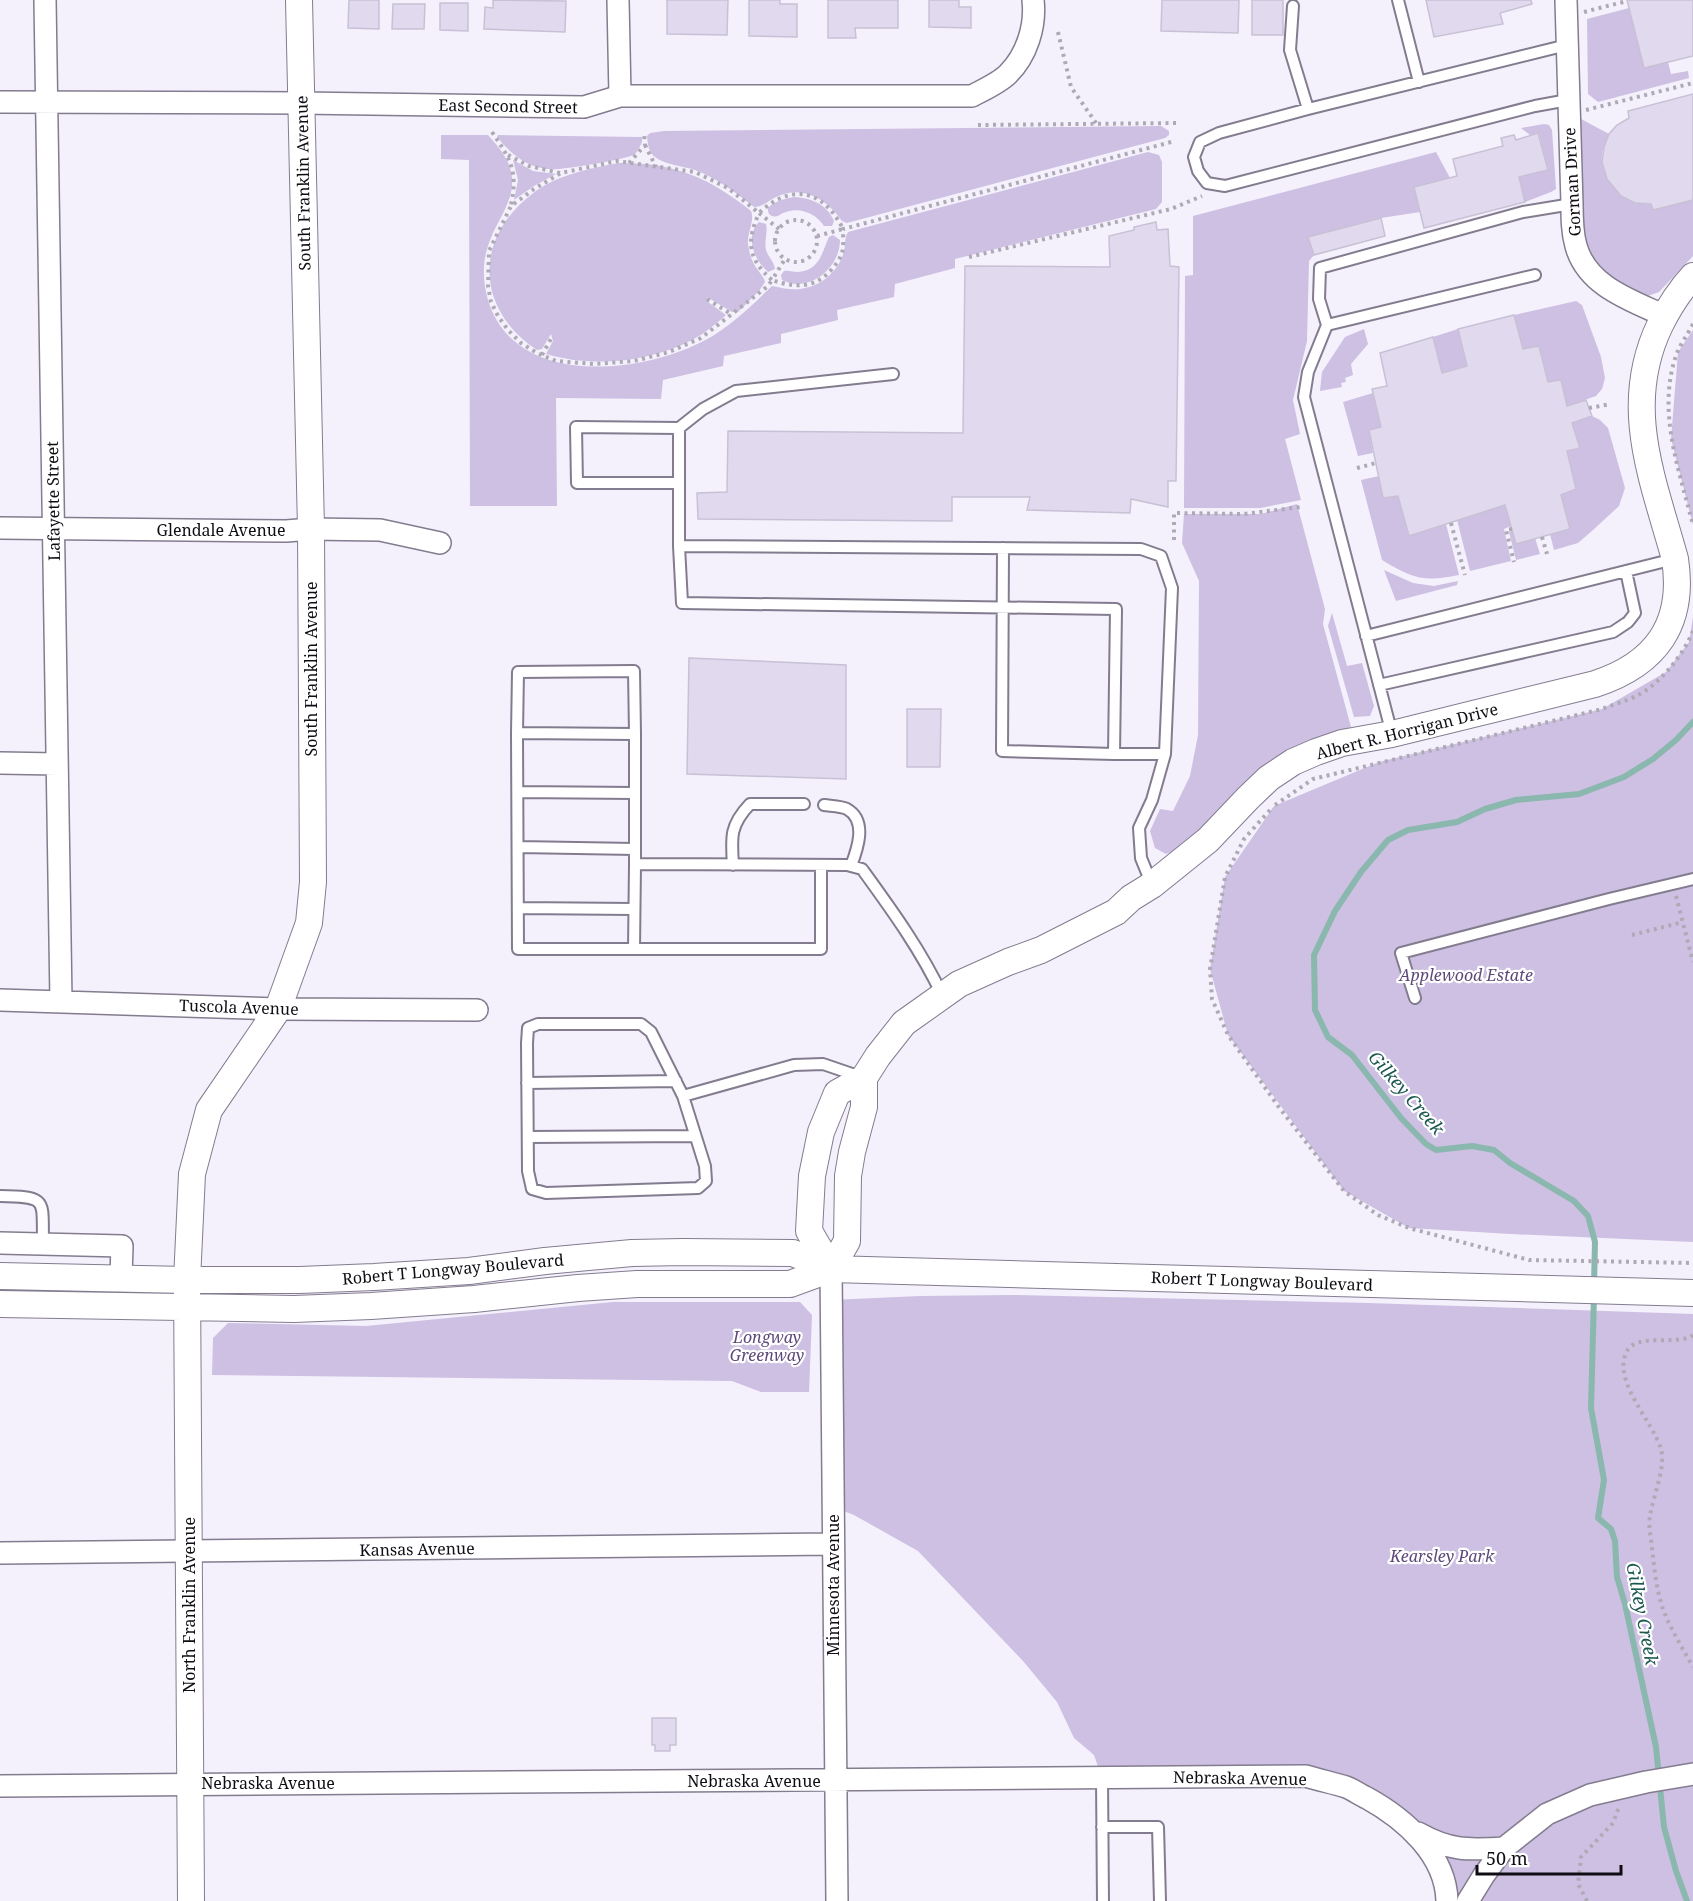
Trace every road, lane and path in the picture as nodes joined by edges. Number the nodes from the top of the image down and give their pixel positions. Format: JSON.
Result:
{"nodes":[{"id":1,"x":45,"y":0,"type":"edge"},
{"id":2,"x":299,"y":0,"type":"edge"},
{"id":3,"x":618,"y":0,"type":"edge"},
{"id":4,"x":1033,"y":0,"type":"edge"},
{"id":5,"x":1398,"y":0,"type":"edge"},
{"id":6,"x":1627,"y":1,"type":"edge"},
{"id":7,"x":1293,"y":6,"type":"dead end"},
{"id":8,"x":1573,"y":6,"type":"edge"},
{"id":9,"x":1058,"y":32,"type":"dead end"},
{"id":10,"x":1567,"y":45,"type":"junction"},
{"id":11,"x":1419,"y":82,"type":"junction"},
{"id":12,"x":1693,"y":82,"type":"edge"},
{"id":13,"x":620,"y":96,"type":"junction"},
{"id":14,"x":0,"y":102,"type":"edge"},
{"id":15,"x":46,"y":103,"type":"junction"},
{"id":16,"x":301,"y":103,"type":"junction"},
{"id":17,"x":1574,"y":106,"type":"junction"},
{"id":18,"x":1308,"y":109,"type":"junction"},
{"id":19,"x":1178,"y":123,"type":"dead end"},
{"id":20,"x":1096,"y":124,"type":"junction"},
{"id":21,"x":978,"y":125,"type":"dead end"},
{"id":22,"x":492,"y":132,"type":"dead end"},
{"id":23,"x":644,"y":132,"type":"dead end"},
{"id":24,"x":1175,"y":141,"type":"dead end"},
{"id":25,"x":645,"y":145,"type":"junction"},
{"id":26,"x":508,"y":155,"type":"junction"},
{"id":27,"x":629,"y":163,"type":"junction"},
{"id":28,"x":656,"y":167,"type":"junction"},
{"id":29,"x":561,"y":173,"type":"junction"},
{"id":30,"x":1225,"y":186,"type":"junction"},
{"id":31,"x":1572,"y":204,"type":"junction"},
{"id":32,"x":511,"y":206,"type":"junction"},
{"id":33,"x":759,"y":213,"type":"junction"},
{"id":34,"x":779,"y":229,"type":"junction"},
{"id":35,"x":843,"y":229,"type":"junction"},
{"id":36,"x":817,"y":236,"type":"junction"},
{"id":37,"x":969,"y":257,"type":"dead end"},
{"id":38,"x":785,"y":259,"type":"junction"},
{"id":39,"x":1535,"y":275,"type":"dead end"},
{"id":40,"x":1693,"y":276,"type":"edge"},
{"id":41,"x":772,"y":280,"type":"junction"},
{"id":42,"x":707,"y":299,"type":"dead end"},
{"id":43,"x":731,"y":314,"type":"junction"},
{"id":44,"x":1665,"y":316,"type":"junction"},
{"id":45,"x":1693,"y":324,"type":"edge"},
{"id":46,"x":1327,"y":325,"type":"junction"},
{"id":47,"x":552,"y":337,"type":"dead end"},
{"id":48,"x":542,"y":355,"type":"junction"},
{"id":49,"x":893,"y":374,"type":"dead end"},
{"id":50,"x":1611,"y":404,"type":"dead end"},
{"id":51,"x":1589,"y":408,"type":"dead end"},
{"id":52,"x":679,"y":428,"type":"junction"},
{"id":53,"x":1376,"y":463,"type":"dead end"},
{"id":54,"x":1357,"y":468,"type":"dead end"},
{"id":55,"x":679,"y":483,"type":"junction"},
{"id":56,"x":1301,"y":507,"type":"dead end"},
{"id":57,"x":1451,"y":523,"type":"dead end"},
{"id":58,"x":1693,"y":525,"type":"edge"},
{"id":59,"x":0,"y":528,"type":"edge"},
{"id":60,"x":53,"y":529,"type":"junction"},
{"id":61,"x":311,"y":529,"type":"junction"},
{"id":62,"x":1512,"y":529,"type":"dead end"},
{"id":63,"x":1542,"y":537,"type":"dead end"},
{"id":64,"x":1174,"y":540,"type":"dead end"},
{"id":65,"x":440,"y":543,"type":"dead end"},
{"id":66,"x":679,"y":546,"type":"junction"},
{"id":67,"x":1003,"y":548,"type":"junction"},
{"id":68,"x":1547,"y":554,"type":"dead end"},
{"id":69,"x":1675,"y":559,"type":"junction"},
{"id":70,"x":1515,"y":562,"type":"dead end"},
{"id":71,"x":1626,"y":572,"type":"junction"},
{"id":72,"x":1465,"y":575,"type":"dead end"},
{"id":73,"x":1004,"y":608,"type":"junction"},
{"id":74,"x":1366,"y":636,"type":"junction"},
{"id":75,"x":1379,"y":686,"type":"junction"},
{"id":76,"x":517,"y":733,"type":"junction"},
{"id":77,"x":635,"y":734,"type":"junction"},
{"id":78,"x":1392,"y":734,"type":"junction"},
{"id":79,"x":1114,"y":754,"type":"junction"},
{"id":80,"x":1165,"y":754,"type":"junction"},
{"id":81,"x":0,"y":763,"type":"edge"},
{"id":82,"x":57,"y":764,"type":"junction"},
{"id":83,"x":518,"y":792,"type":"junction"},
{"id":84,"x":635,"y":793,"type":"junction"},
{"id":85,"x":804,"y":804,"type":"dead end"},
{"id":86,"x":824,"y":805,"type":"dead end"},
{"id":87,"x":518,"y":848,"type":"junction"},
{"id":88,"x":635,"y":849,"type":"junction"},
{"id":89,"x":635,"y":864,"type":"junction"},
{"id":90,"x":733,"y":865,"type":"junction"},
{"id":91,"x":821,"y":865,"type":"junction"},
{"id":92,"x":851,"y":866,"type":"junction"},
{"id":93,"x":1693,"y":879,"type":"edge"},
{"id":94,"x":1674,"y":884,"type":"junction"},
{"id":95,"x":1152,"y":885,"type":"junction"},
{"id":96,"x":518,"y":908,"type":"junction"},
{"id":97,"x":634,"y":909,"type":"junction"},
{"id":98,"x":1683,"y":922,"type":"junction"},
{"id":99,"x":1632,"y":934,"type":"dead end"},
{"id":100,"x":634,"y":949,"type":"junction"},
{"id":101,"x":1693,"y":962,"type":"edge"},
{"id":102,"x":942,"y":995,"type":"junction"},
{"id":103,"x":1415,"y":998,"type":"dead end"},
{"id":104,"x":0,"y":1000,"type":"edge"},
{"id":105,"x":61,"y":1001,"type":"junction"},
{"id":106,"x":278,"y":1009,"type":"junction"},
{"id":107,"x":477,"y":1010,"type":"dead end"},
{"id":108,"x":864,"y":1078,"type":"junction"},
{"id":109,"x":676,"y":1081,"type":"junction"},
{"id":110,"x":527,"y":1083,"type":"junction"},
{"id":111,"x":683,"y":1096,"type":"junction"},
{"id":112,"x":695,"y":1136,"type":"junction"},
{"id":113,"x":528,"y":1137,"type":"junction"},
{"id":114,"x":0,"y":1196,"type":"edge"},
{"id":115,"x":0,"y":1243,"type":"edge"},
{"id":116,"x":43,"y":1244,"type":"junction"},
{"id":117,"x":1585,"y":1261,"type":"dead end"},
{"id":118,"x":1693,"y":1263,"type":"edge"},
{"id":119,"x":831,"y":1269,"type":"junction"},
{"id":120,"x":0,"y":1276,"type":"edge"},
{"id":121,"x":121,"y":1277,"type":"junction"},
{"id":122,"x":187,"y":1280,"type":"junction"},
{"id":123,"x":1693,"y":1293,"type":"edge"},
{"id":124,"x":0,"y":1304,"type":"edge"},
{"id":125,"x":188,"y":1309,"type":"junction"},
{"id":126,"x":1693,"y":1335,"type":"edge"},
{"id":127,"x":834,"y":1544,"type":"junction"},
{"id":128,"x":189,"y":1552,"type":"junction"},
{"id":129,"x":0,"y":1553,"type":"edge"},
{"id":130,"x":1693,"y":1666,"type":"edge"},
{"id":131,"x":1693,"y":1774,"type":"edge"},
{"id":132,"x":1102,"y":1778,"type":"junction"},
{"id":133,"x":834,"y":1781,"type":"junction"},
{"id":134,"x":190,"y":1784,"type":"junction"},
{"id":135,"x":0,"y":1786,"type":"edge"},
{"id":136,"x":1619,"y":1806,"type":"dead end"},
{"id":137,"x":1102,"y":1827,"type":"junction"},
{"id":138,"x":1410,"y":1828,"type":"junction"},
{"id":139,"x":1504,"y":1848,"type":"junction"},
{"id":140,"x":191,"y":1901,"type":"edge"},
{"id":141,"x":837,"y":1901,"type":"edge"},
{"id":142,"x":1103,"y":1901,"type":"edge"},
{"id":143,"x":1160,"y":1901,"type":"edge"},
{"id":144,"x":1447,"y":1901,"type":"edge"},
{"id":145,"x":1468,"y":1901,"type":"edge"},
{"id":146,"x":1587,"y":1901,"type":"edge"}],
"edges":[{"from":1,"to":15,"type":"street","name":"Lafayette Street"},
{"from":2,"to":16,"type":"street","name":"South Franklin Avenue"},
{"from":3,"to":13,"type":"street"},
{"from":4,"to":13,"type":"street","name":"East Second Street"},
{"from":5,"to":11,"type":"lane"},
{"from":6,"to":8,"type":"path"},
{"from":7,"to":18,"type":"lane"},
{"from":8,"to":10,"type":"street","name":"Gorman Drive"},
{"from":9,"to":20,"type":"path"},
{"from":10,"to":11,"type":"lane"},
{"from":10,"to":17,"type":"street","name":"Gorman Drive"},
{"from":11,"to":18,"type":"lane"},
{"from":12,"to":17,"type":"path"},
{"from":13,"to":16,"type":"street","name":"East Second Street"},
{"from":14,"to":15,"type":"street","name":"East Second Street"},
{"from":15,"to":16,"type":"street","name":"East Second Street"},
{"from":15,"to":60,"type":"street","name":"Lafayette Street"},
{"from":16,"to":61,"type":"street","name":"South Franklin Avenue"},
{"from":17,"to":30,"type":"lane"},
{"from":17,"to":31,"type":"street","name":"Gorman Drive"},
{"from":18,"to":30,"type":"lane"},
{"from":19,"to":20,"type":"path"},
{"from":20,"to":21,"type":"path"},
{"from":22,"to":26,"type":"path"},
{"from":23,"to":25,"type":"path"},
{"from":24,"to":35,"type":"path"},
{"from":25,"to":27,"type":"path"},
{"from":25,"to":28,"type":"path"},
{"from":26,"to":29,"type":"path"},
{"from":26,"to":32,"type":"path"},
{"from":27,"to":28,"type":"path"},
{"from":27,"to":29,"type":"path"},
{"from":28,"to":33,"type":"path"},
{"from":29,"to":32,"type":"path"},
{"from":30,"to":37,"type":"path"},
{"from":31,"to":44,"type":"street","name":"Gorman Drive"},
{"from":31,"to":46,"type":"lane"},
{"from":32,"to":48,"type":"path"},
{"from":33,"to":34,"type":"path"},
{"from":33,"to":35,"type":"path"},
{"from":33,"to":41,"type":"path"},
{"from":34,"to":36,"type":"path"},
{"from":34,"to":38,"type":"path"},
{"from":35,"to":36,"type":"path"},
{"from":35,"to":41,"type":"path"},
{"from":36,"to":38,"type":"path"},
{"from":38,"to":41,"type":"path"},
{"from":39,"to":46,"type":"lane"},
{"from":40,"to":44,"type":"street","name":"Albert R. Horrigan Drive"},
{"from":41,"to":43,"type":"path"},
{"from":42,"to":43,"type":"path"},
{"from":43,"to":48,"type":"path"},
{"from":44,"to":69,"type":"street","name":"Albert R. Horrigan Drive"},
{"from":45,"to":58,"type":"path"},
{"from":46,"to":74,"type":"lane"},
{"from":47,"to":48,"type":"path"},
{"from":49,"to":52,"type":"lane"},
{"from":50,"to":51,"type":"path"},
{"from":52,"to":55,"type":"lane"},
{"from":52,"to":55,"type":"lane"},
{"from":53,"to":54,"type":"path"},
{"from":55,"to":66,"type":"lane"},
{"from":56,"to":64,"type":"path"},
{"from":57,"to":72,"type":"path"},
{"from":59,"to":60,"type":"street","name":"Glendale Avenue"},
{"from":60,"to":61,"type":"street","name":"Glendale Avenue"},
{"from":60,"to":82,"type":"street","name":"Lafayette Street"},
{"from":61,"to":65,"type":"street","name":"Glendale Avenue"},
{"from":61,"to":106,"type":"street","name":"South Franklin Avenue"},
{"from":62,"to":70,"type":"path"},
{"from":63,"to":68,"type":"path"},
{"from":66,"to":67,"type":"lane"},
{"from":66,"to":73,"type":"lane"},
{"from":67,"to":73,"type":"lane"},
{"from":67,"to":80,"type":"lane"},
{"from":69,"to":71,"type":"lane"},
{"from":69,"to":78,"type":"street","name":"Albert R. Horrigan Drive"},
{"from":71,"to":74,"type":"lane"},
{"from":71,"to":75,"type":"lane"},
{"from":73,"to":79,"type":"lane"},
{"from":73,"to":79,"type":"lane"},
{"from":74,"to":75,"type":"lane"},
{"from":75,"to":78,"type":"lane"},
{"from":76,"to":77,"type":"lane"},
{"from":76,"to":77,"type":"lane"},
{"from":76,"to":83,"type":"lane"},
{"from":77,"to":84,"type":"lane"},
{"from":78,"to":95,"type":"street","name":"Albert R. Horrigan Drive"},
{"from":79,"to":80,"type":"lane"},
{"from":80,"to":95,"type":"lane"},
{"from":81,"to":82,"type":"street"},
{"from":82,"to":105,"type":"street","name":"Lafayette Street"},
{"from":83,"to":84,"type":"lane"},
{"from":83,"to":87,"type":"lane"},
{"from":84,"to":88,"type":"lane"},
{"from":85,"to":90,"type":"lane"},
{"from":86,"to":92,"type":"lane"},
{"from":87,"to":88,"type":"lane"},
{"from":87,"to":96,"type":"lane"},
{"from":88,"to":89,"type":"lane"},
{"from":89,"to":90,"type":"lane"},
{"from":89,"to":97,"type":"lane"},
{"from":90,"to":91,"type":"lane"},
{"from":91,"to":92,"type":"lane"},
{"from":91,"to":100,"type":"lane"},
{"from":92,"to":102,"type":"lane"},
{"from":93,"to":94,"type":"lane"},
{"from":94,"to":98,"type":"path"},
{"from":94,"to":103,"type":"lane"},
{"from":95,"to":102,"type":"street","name":"Albert R. Horrigan Drive"},
{"from":96,"to":97,"type":"lane"},
{"from":96,"to":100,"type":"lane"},
{"from":97,"to":100,"type":"lane"},
{"from":98,"to":99,"type":"path"},
{"from":98,"to":101,"type":"path"},
{"from":102,"to":108,"type":"street","name":"Albert R. Horrigan Drive"},
{"from":104,"to":105,"type":"street","name":"Tuscola Avenue"},
{"from":105,"to":106,"type":"street","name":"Tuscola Avenue"},
{"from":106,"to":107,"type":"street","name":"Tuscola Avenue"},
{"from":106,"to":122,"type":"street","name":"South Franklin Avenue"},
{"from":108,"to":111,"type":"lane"},
{"from":108,"to":119,"type":"street"},
{"from":108,"to":119,"type":"street","name":"Albert R. Horrigan Drive"},
{"from":109,"to":110,"type":"lane"},
{"from":109,"to":110,"type":"lane"},
{"from":109,"to":111,"type":"lane"},
{"from":110,"to":113,"type":"lane"},
{"from":111,"to":112,"type":"lane"},
{"from":112,"to":113,"type":"lane"},
{"from":112,"to":113,"type":"lane"},
{"from":114,"to":116,"type":"lane"},
{"from":115,"to":116,"type":"street"},
{"from":116,"to":121,"type":"street"},
{"from":117,"to":118,"type":"path"},
{"from":119,"to":122,"type":"street","name":"Robert T Longway Boulevard"},
{"from":119,"to":123,"type":"street","name":"Robert T Longway Boulevard"},
{"from":119,"to":125,"type":"street","name":"Robert T Longway Boulevard"},
{"from":119,"to":127,"type":"street","name":"Minnesota Avenue"},
{"from":120,"to":121,"type":"street","name":"Robert T Longway Boulevard"},
{"from":121,"to":122,"type":"street","name":"Robert T Longway Boulevard"},
{"from":122,"to":125,"type":"street","name":"South Franklin Avenue"},
{"from":124,"to":125,"type":"street","name":"Robert T Longway Boulevard"},
{"from":125,"to":128,"type":"street","name":"North Franklin Avenue"},
{"from":126,"to":130,"type":"path"},
{"from":127,"to":128,"type":"street","name":"Kansas Avenue"},
{"from":127,"to":133,"type":"street","name":"Minnesota Avenue"},
{"from":128,"to":129,"type":"street","name":"Kansas Avenue"},
{"from":128,"to":134,"type":"street","name":"North Franklin Avenue"},
{"from":131,"to":139,"type":"street"},
{"from":132,"to":133,"type":"street","name":"Nebraska Avenue"},
{"from":132,"to":137,"type":"lane"},
{"from":132,"to":138,"type":"street","name":"Nebraska Avenue"},
{"from":133,"to":134,"type":"street","name":"Nebraska Avenue"},
{"from":133,"to":141,"type":"street","name":"Minnesota Avenue"},
{"from":134,"to":135,"type":"street","name":"Nebraska Avenue"},
{"from":134,"to":140,"type":"street","name":"North Franklin Avenue"},
{"from":136,"to":146,"type":"path"},
{"from":137,"to":142,"type":"lane"},
{"from":137,"to":143,"type":"lane"},
{"from":138,"to":139,"type":"street"},
{"from":138,"to":144,"type":"street","name":"Nebraska Avenue"},
{"from":139,"to":145,"type":"street"}]}
